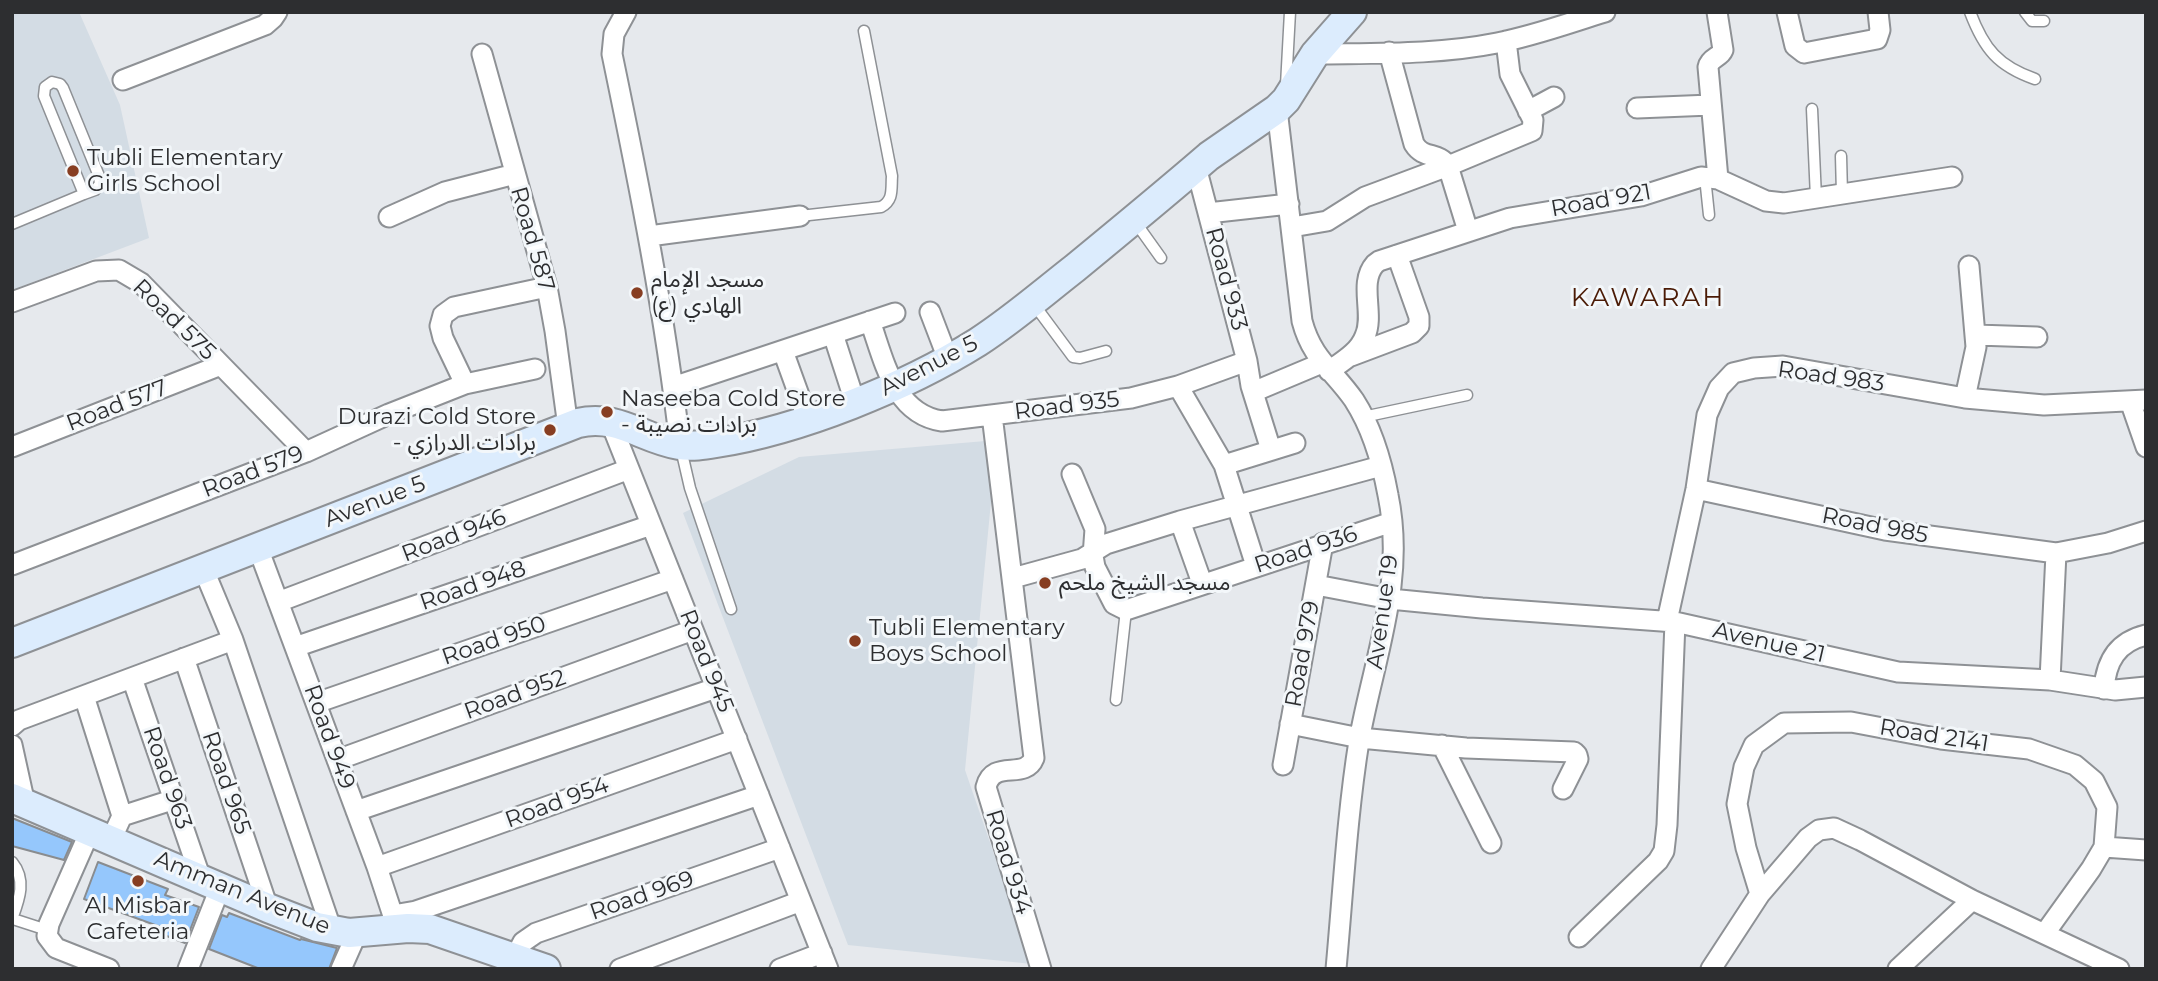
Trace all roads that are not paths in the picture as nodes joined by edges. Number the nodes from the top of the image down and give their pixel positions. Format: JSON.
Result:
{"nodes":[{"id":1,"x":277,"y":12,"type":"edge"},
{"id":2,"x":626,"y":12,"type":"edge"},
{"id":3,"x":1290,"y":12,"type":"edge"},
{"id":4,"x":1352,"y":12,"type":"edge"},
{"id":5,"x":1605,"y":12,"type":"edge"},
{"id":6,"x":1717,"y":12,"type":"edge"},
{"id":7,"x":1787,"y":12,"type":"edge"},
{"id":8,"x":1878,"y":12,"type":"edge"},
{"id":9,"x":1970,"y":12,"type":"edge"},
{"id":10,"x":2025,"y":12,"type":"edge"},
{"id":11,"x":1577,"y":16,"type":"edge"},
{"id":12,"x":2044,"y":21,"type":"dead end"},
{"id":13,"x":864,"y":31,"type":"dead end"},
{"id":14,"x":1506,"y":41,"type":"junction"},
{"id":15,"x":1389,"y":52,"type":"junction"},
{"id":16,"x":482,"y":54,"type":"dead end"},
{"id":17,"x":1315,"y":54,"type":"junction"},
{"id":18,"x":123,"y":79,"type":"dead end"},
{"id":19,"x":2035,"y":79,"type":"dead end"},
{"id":20,"x":1554,"y":97,"type":"dead end"},
{"id":21,"x":1282,"y":105,"type":"junction"},
{"id":22,"x":1711,"y":106,"type":"junction"},
{"id":23,"x":1637,"y":108,"type":"dead end"},
{"id":24,"x":1812,"y":109,"type":"dead end"},
{"id":25,"x":1528,"y":111,"type":"junction"},
{"id":26,"x":1841,"y":156,"type":"dead end"},
{"id":27,"x":1448,"y":166,"type":"junction"},
{"id":28,"x":1196,"y":167,"type":"junction"},
{"id":29,"x":515,"y":174,"type":"junction"},
{"id":30,"x":1952,"y":177,"type":"dead end"},
{"id":31,"x":1712,"y":178,"type":"junction"},
{"id":32,"x":84,"y":194,"type":"junction"},
{"id":33,"x":1842,"y":194,"type":"junction"},
{"id":34,"x":1816,"y":198,"type":"junction"},
{"id":35,"x":1289,"y":204,"type":"junction"},
{"id":36,"x":1208,"y":213,"type":"junction"},
{"id":37,"x":1709,"y":215,"type":"dead end"},
{"id":38,"x":800,"y":216,"type":"joint"},
{"id":39,"x":389,"y":217,"type":"dead end"},
{"id":40,"x":1133,"y":220,"type":"junction"},
{"id":41,"x":12,"y":223,"type":"edge"},
{"id":42,"x":1292,"y":227,"type":"junction"},
{"id":43,"x":1468,"y":231,"type":"junction"},
{"id":44,"x":649,"y":236,"type":"junction"},
{"id":45,"x":1397,"y":255,"type":"junction"},
{"id":46,"x":1161,"y":258,"type":"dead end"},
{"id":47,"x":1969,"y":265,"type":"dead end"},
{"id":48,"x":547,"y":287,"type":"junction"},
{"id":49,"x":12,"y":302,"type":"edge"},
{"id":50,"x":1032,"y":302,"type":"junction"},
{"id":51,"x":930,"y":312,"type":"dead end"},
{"id":52,"x":895,"y":313,"type":"dead end"},
{"id":53,"x":870,"y":321,"type":"junction"},
{"id":54,"x":833,"y":334,"type":"junction"},
{"id":55,"x":1976,"y":335,"type":"junction"},
{"id":56,"x":2037,"y":337,"type":"dead end"},
{"id":57,"x":783,"y":351,"type":"junction"},
{"id":58,"x":1106,"y":351,"type":"dead end"},
{"id":59,"x":1349,"y":357,"type":"junction"},
{"id":60,"x":948,"y":359,"type":"junction"},
{"id":61,"x":1247,"y":361,"type":"junction"},
{"id":62,"x":221,"y":365,"type":"junction"},
{"id":63,"x":1325,"y":367,"type":"junction"},
{"id":64,"x":535,"y":369,"type":"dead end"},
{"id":65,"x":464,"y":384,"type":"junction"},
{"id":66,"x":894,"y":386,"type":"junction"},
{"id":67,"x":1178,"y":386,"type":"junction"},
{"id":68,"x":673,"y":387,"type":"junction"},
{"id":69,"x":1253,"y":392,"type":"junction"},
{"id":70,"x":1467,"y":395,"type":"dead end"},
{"id":71,"x":1965,"y":398,"type":"junction"},
{"id":72,"x":2138,"y":401,"type":"edge"},
{"id":73,"x":855,"y":402,"type":"junction"},
{"id":74,"x":992,"y":415,"type":"junction"},
{"id":75,"x":1363,"y":417,"type":"junction"},
{"id":76,"x":808,"y":420,"type":"junction"},
{"id":77,"x":610,"y":421,"type":"junction"},
{"id":78,"x":568,"y":427,"type":"junction"},
{"id":79,"x":1295,"y":443,"type":"dead end"},
{"id":80,"x":680,"y":445,"type":"junction"},
{"id":81,"x":12,"y":447,"type":"edge"},
{"id":82,"x":2146,"y":447,"type":"edge"},
{"id":83,"x":1271,"y":450,"type":"junction"},
{"id":84,"x":306,"y":452,"type":"junction"},
{"id":85,"x":1224,"y":465,"type":"junction"},
{"id":86,"x":1381,"y":466,"type":"junction"},
{"id":87,"x":629,"y":469,"type":"junction"},
{"id":88,"x":1072,"y":474,"type":"dead end"},
{"id":89,"x":1696,"y":489,"type":"junction"},
{"id":90,"x":1237,"y":506,"type":"junction"},
{"id":91,"x":1180,"y":521,"type":"junction"},
{"id":92,"x":1392,"y":522,"type":"junction"},
{"id":93,"x":651,"y":524,"type":"junction"},
{"id":94,"x":2146,"y":531,"type":"edge"},
{"id":95,"x":1323,"y":543,"type":"junction"},
{"id":96,"x":258,"y":548,"type":"junction"},
{"id":97,"x":1094,"y":552,"type":"junction"},
{"id":98,"x":2056,"y":553,"type":"junction"},
{"id":99,"x":12,"y":565,"type":"edge"},
{"id":100,"x":1256,"y":566,"type":"junction"},
{"id":101,"x":203,"y":568,"type":"junction"},
{"id":102,"x":1013,"y":578,"type":"junction"},
{"id":103,"x":673,"y":579,"type":"junction"},
{"id":104,"x":1202,"y":583,"type":"junction"},
{"id":105,"x":1316,"y":585,"type":"junction"},
{"id":106,"x":1390,"y":599,"type":"junction"},
{"id":107,"x":278,"y":602,"type":"junction"},
{"id":108,"x":731,"y":608,"type":"dead end"},
{"id":109,"x":1126,"y":610,"type":"junction"},
{"id":110,"x":1671,"y":622,"type":"junction"},
{"id":111,"x":693,"y":630,"type":"junction"},
{"id":112,"x":2146,"y":635,"type":"edge"},
{"id":113,"x":233,"y":640,"type":"junction"},
{"id":114,"x":12,"y":643,"type":"edge"},
{"id":115,"x":295,"y":647,"type":"junction"},
{"id":116,"x":184,"y":658,"type":"junction"},
{"id":117,"x":132,"y":678,"type":"junction"},
{"id":118,"x":2050,"y":680,"type":"junction"},
{"id":119,"x":2146,"y":687,"type":"edge"},
{"id":120,"x":716,"y":688,"type":"junction"},
{"id":121,"x":2104,"y":689,"type":"junction"},
{"id":122,"x":84,"y":696,"type":"junction"},
{"id":123,"x":1116,"y":700,"type":"dead end"},
{"id":124,"x":316,"y":703,"type":"junction"},
{"id":125,"x":1290,"y":724,"type":"junction"},
{"id":126,"x":12,"y":726,"type":"edge"},
{"id":127,"x":1360,"y":738,"type":"junction"},
{"id":128,"x":737,"y":739,"type":"junction"},
{"id":129,"x":12,"y":745,"type":"edge"},
{"id":130,"x":1442,"y":745,"type":"junction"},
{"id":131,"x":337,"y":760,"type":"junction"},
{"id":132,"x":1283,"y":765,"type":"dead end"},
{"id":133,"x":1563,"y":789,"type":"dead end"},
{"id":134,"x":759,"y":795,"type":"junction"},
{"id":135,"x":175,"y":799,"type":"junction"},
{"id":136,"x":16,"y":801,"type":"edge"},
{"id":137,"x":356,"y":811,"type":"junction"},
{"id":138,"x":108,"y":829,"type":"junction"},
{"id":139,"x":1491,"y":843,"type":"dead end"},
{"id":140,"x":2104,"y":847,"type":"junction"},
{"id":141,"x":780,"y":848,"type":"junction"},
{"id":142,"x":2146,"y":850,"type":"edge"},
{"id":143,"x":12,"y":862,"type":"edge"},
{"id":144,"x":377,"y":867,"type":"junction"},
{"id":145,"x":210,"y":883,"type":"junction"},
{"id":146,"x":1760,"y":894,"type":"junction"},
{"id":147,"x":1972,"y":900,"type":"junction"},
{"id":148,"x":801,"y":901,"type":"junction"},
{"id":149,"x":268,"y":908,"type":"junction"},
{"id":150,"x":12,"y":919,"type":"edge"},
{"id":151,"x":395,"y":921,"type":"junction"},
{"id":152,"x":47,"y":930,"type":"junction"},
{"id":153,"x":344,"y":932,"type":"junction"},
{"id":154,"x":2045,"y":933,"type":"junction"},
{"id":155,"x":1578,"y":937,"type":"dead end"},
{"id":156,"x":503,"y":959,"type":"edge"},
{"id":157,"x":825,"y":961,"type":"edge"},
{"id":158,"x":2112,"y":968,"type":"edge"},
{"id":159,"x":109,"y":969,"type":"edge"},
{"id":160,"x":188,"y":969,"type":"edge"},
{"id":161,"x":341,"y":969,"type":"edge"},
{"id":162,"x":546,"y":969,"type":"edge"},
{"id":163,"x":620,"y":969,"type":"edge"},
{"id":164,"x":780,"y":969,"type":"edge"},
{"id":165,"x":1041,"y":969,"type":"edge"},
{"id":166,"x":1336,"y":969,"type":"edge"},
{"id":167,"x":1711,"y":969,"type":"edge"},
{"id":168,"x":1898,"y":969,"type":"edge"}],
"edges":[{"from":1,"to":18,"type":"street"},
{"from":2,"to":44,"type":"street"},
{"from":3,"to":21,"type":"lane"},
{"from":4,"to":17,"type":"street","name":"Avenue 5"},
{"from":5,"to":11,"type":"street"},
{"from":6,"to":22,"type":"street"},
{"from":7,"to":8,"type":"street"},
{"from":9,"to":19,"type":"lane"},
{"from":10,"to":12,"type":"lane"},
{"from":11,"to":14,"type":"street"},
{"from":13,"to":38,"type":"lane"},
{"from":14,"to":15,"type":"street"},
{"from":14,"to":25,"type":"street"},
{"from":15,"to":17,"type":"street"},
{"from":15,"to":27,"type":"street"},
{"from":16,"to":29,"type":"street","name":"Road 587"},
{"from":17,"to":21,"type":"street","name":"Avenue 5"},
{"from":20,"to":25,"type":"street"},
{"from":21,"to":28,"type":"street","name":"Avenue 5"},
{"from":21,"to":35,"type":"street","name":"Avenue 19"},
{"from":22,"to":23,"type":"street"},
{"from":22,"to":31,"type":"street"},
{"from":24,"to":34,"type":"lane"},
{"from":25,"to":27,"type":"street"},
{"from":26,"to":33,"type":"lane"},
{"from":27,"to":42,"type":"street"},
{"from":27,"to":43,"type":"street"},
{"from":28,"to":36,"type":"street","name":"Road 933"},
{"from":28,"to":40,"type":"street","name":"Avenue 5"},
{"from":29,"to":39,"type":"street"},
{"from":29,"to":48,"type":"street","name":"Road 587"},
{"from":30,"to":33,"type":"street"},
{"from":31,"to":34,"type":"street"},
{"from":31,"to":37,"type":"lane"},
{"from":31,"to":43,"type":"street","name":"Road 921"},
{"from":32,"to":32,"type":"lane"},
{"from":32,"to":41,"type":"lane"},
{"from":33,"to":34,"type":"street"},
{"from":35,"to":36,"type":"street"},
{"from":35,"to":42,"type":"street","name":"Avenue 19"},
{"from":36,"to":61,"type":"street","name":"Road 933"},
{"from":38,"to":44,"type":"street"},
{"from":40,"to":46,"type":"lane"},
{"from":40,"to":50,"type":"street","name":"Avenue 5"},
{"from":42,"to":63,"type":"street","name":"Avenue 19"},
{"from":43,"to":45,"type":"street","name":"Road 921"},
{"from":44,"to":68,"type":"street"},
{"from":45,"to":59,"type":"street","name":"Road 921"},
{"from":45,"to":59,"type":"street"},
{"from":47,"to":55,"type":"street"},
{"from":48,"to":65,"type":"street"},
{"from":48,"to":78,"type":"street","name":"Road 587"},
{"from":49,"to":62,"type":"street","name":"Road 575"},
{"from":50,"to":58,"type":"lane"},
{"from":50,"to":60,"type":"street","name":"Avenue 5"},
{"from":51,"to":60,"type":"street"},
{"from":52,"to":53,"type":"street"},
{"from":53,"to":54,"type":"street"},
{"from":53,"to":66,"type":"street"},
{"from":54,"to":57,"type":"street"},
{"from":54,"to":73,"type":"street"},
{"from":55,"to":56,"type":"street"},
{"from":55,"to":71,"type":"street"},
{"from":57,"to":68,"type":"street"},
{"from":57,"to":76,"type":"street"},
{"from":59,"to":63,"type":"street","name":"Road 921"},
{"from":60,"to":66,"type":"street","name":"Avenue 5"},
{"from":61,"to":67,"type":"street","name":"Road 935"},
{"from":61,"to":69,"type":"street","name":"Road 933"},
{"from":62,"to":81,"type":"street","name":"Road 577"},
{"from":62,"to":84,"type":"street","name":"Road 575"},
{"from":63,"to":69,"type":"street"},
{"from":63,"to":75,"type":"street","name":"Avenue 19"},
{"from":64,"to":65,"type":"street","name":"Road 579"},
{"from":65,"to":84,"type":"street","name":"Road 579"},
{"from":66,"to":73,"type":"street","name":"Avenue 5"},
{"from":66,"to":74,"type":"street","name":"Road 935"},
{"from":67,"to":74,"type":"street","name":"Road 935"},
{"from":67,"to":85,"type":"street"},
{"from":68,"to":80,"type":"street"},
{"from":69,"to":83,"type":"street","name":"Road 933"},
{"from":70,"to":75,"type":"lane"},
{"from":71,"to":72,"type":"street","name":"Road 983"},
{"from":71,"to":89,"type":"street","name":"Road 983"},
{"from":72,"to":82,"type":"street"},
{"from":73,"to":76,"type":"street","name":"Avenue 5"},
{"from":74,"to":102,"type":"street","name":"Road 934"},
{"from":75,"to":86,"type":"street","name":"Avenue 19"},
{"from":76,"to":80,"type":"street","name":"Avenue 5"},
{"from":77,"to":78,"type":"street","name":"Avenue 5"},
{"from":77,"to":80,"type":"street","name":"Avenue 5"},
{"from":77,"to":87,"type":"street","name":"Road 945"},
{"from":78,"to":96,"type":"street","name":"Avenue 5"},
{"from":79,"to":83,"type":"street"},
{"from":80,"to":108,"type":"lane"},
{"from":83,"to":85,"type":"street"},
{"from":84,"to":99,"type":"street","name":"Road 579"},
{"from":85,"to":90,"type":"street"},
{"from":86,"to":90,"type":"street"},
{"from":86,"to":92,"type":"street","name":"Avenue 19"},
{"from":87,"to":93,"type":"street","name":"Road 945"},
{"from":87,"to":107,"type":"street","name":"Road 946"},
{"from":88,"to":97,"type":"street"},
{"from":89,"to":98,"type":"street","name":"Road 985"},
{"from":89,"to":110,"type":"street","name":"Road 983"},
{"from":90,"to":91,"type":"street"},
{"from":90,"to":100,"type":"street"},
{"from":91,"to":97,"type":"street"},
{"from":91,"to":104,"type":"street"},
{"from":92,"to":95,"type":"street","name":"Road 936"},
{"from":92,"to":106,"type":"street","name":"Avenue 19"},
{"from":93,"to":103,"type":"street","name":"Road 945"},
{"from":93,"to":115,"type":"street","name":"Road 948"},
{"from":94,"to":98,"type":"street","name":"Road 985"},
{"from":95,"to":100,"type":"street","name":"Road 936"},
{"from":95,"to":105,"type":"street","name":"Road 979"},
{"from":96,"to":101,"type":"street","name":"Avenue 5"},
{"from":96,"to":107,"type":"street","name":"Road 949"},
{"from":97,"to":102,"type":"street"},
{"from":97,"to":109,"type":"street"},
{"from":98,"to":118,"type":"street"},
{"from":100,"to":104,"type":"street","name":"Road 936"},
{"from":101,"to":113,"type":"street"},
{"from":101,"to":114,"type":"street","name":"Avenue 5"},
{"from":102,"to":165,"type":"street","name":"Road 934"},
{"from":103,"to":111,"type":"street","name":"Road 945"},
{"from":103,"to":124,"type":"street","name":"Road 950"},
{"from":104,"to":109,"type":"street","name":"Road 936"},
{"from":105,"to":106,"type":"street","name":"Avenue 21"},
{"from":105,"to":125,"type":"street","name":"Road 979"},
{"from":106,"to":110,"type":"street","name":"Avenue 21"},
{"from":106,"to":127,"type":"street","name":"Avenue 19"},
{"from":107,"to":115,"type":"street","name":"Road 949"},
{"from":109,"to":123,"type":"lane"},
{"from":110,"to":118,"type":"street","name":"Avenue 21"},
{"from":110,"to":155,"type":"street","name":"Road 983"},
{"from":111,"to":120,"type":"street","name":"Road 945"},
{"from":111,"to":131,"type":"street","name":"Road 952"},
{"from":112,"to":121,"type":"street"},
{"from":113,"to":116,"type":"street"},
{"from":113,"to":153,"type":"street"},
{"from":115,"to":124,"type":"street","name":"Road 949"},
{"from":116,"to":117,"type":"street"},
{"from":116,"to":149,"type":"street","name":"Road 965"},
{"from":117,"to":122,"type":"street"},
{"from":117,"to":135,"type":"street","name":"Road 963"},
{"from":118,"to":121,"type":"street","name":"Avenue 21"},
{"from":119,"to":121,"type":"street","name":"Avenue 21"},
{"from":120,"to":128,"type":"street","name":"Road 945"},
{"from":120,"to":137,"type":"street"},
{"from":122,"to":126,"type":"street"},
{"from":122,"to":138,"type":"street"},
{"from":124,"to":131,"type":"street","name":"Road 949"},
{"from":125,"to":127,"type":"street"},
{"from":125,"to":132,"type":"street","name":"Road 979"},
{"from":127,"to":130,"type":"street"},
{"from":127,"to":166,"type":"street","name":"Avenue 19"},
{"from":128,"to":134,"type":"street","name":"Road 945"},
{"from":128,"to":144,"type":"street","name":"Road 954"},
{"from":129,"to":136,"type":"street"},
{"from":130,"to":133,"type":"street"},
{"from":130,"to":139,"type":"street"},
{"from":131,"to":137,"type":"street","name":"Road 949"},
{"from":134,"to":141,"type":"street","name":"Road 945"},
{"from":134,"to":151,"type":"street"},
{"from":135,"to":138,"type":"street"},
{"from":135,"to":145,"type":"street","name":"Road 963"},
{"from":136,"to":138,"type":"street","name":"Amman Avenue"},
{"from":137,"to":144,"type":"street","name":"Road 949"},
{"from":138,"to":145,"type":"street","name":"Amman Avenue"},
{"from":138,"to":152,"type":"street"},
{"from":140,"to":142,"type":"street"},
{"from":140,"to":146,"type":"street","name":"Road 2141"},
{"from":140,"to":154,"type":"street","name":"Road 2141"},
{"from":141,"to":148,"type":"street","name":"Road 945"},
{"from":141,"to":156,"type":"street","name":"Road 969"},
{"from":143,"to":150,"type":"lane"},
{"from":144,"to":151,"type":"street","name":"Road 949"},
{"from":145,"to":149,"type":"street","name":"Amman Avenue"},
{"from":145,"to":160,"type":"street"},
{"from":146,"to":147,"type":"street"},
{"from":146,"to":167,"type":"street"},
{"from":147,"to":154,"type":"street"},
{"from":147,"to":168,"type":"street"},
{"from":148,"to":157,"type":"street","name":"Road 945"},
{"from":148,"to":163,"type":"street"},
{"from":149,"to":153,"type":"street","name":"Amman Avenue"},
{"from":150,"to":152,"type":"lane"},
{"from":151,"to":153,"type":"street","name":"Amman Avenue"},
{"from":151,"to":156,"type":"street","name":"Amman Avenue"},
{"from":152,"to":159,"type":"street"},
{"from":153,"to":161,"type":"street"},
{"from":154,"to":158,"type":"street"},
{"from":156,"to":162,"type":"street","name":"Amman Avenue"},
{"from":157,"to":164,"type":"street","name":"Road 945"}]}
